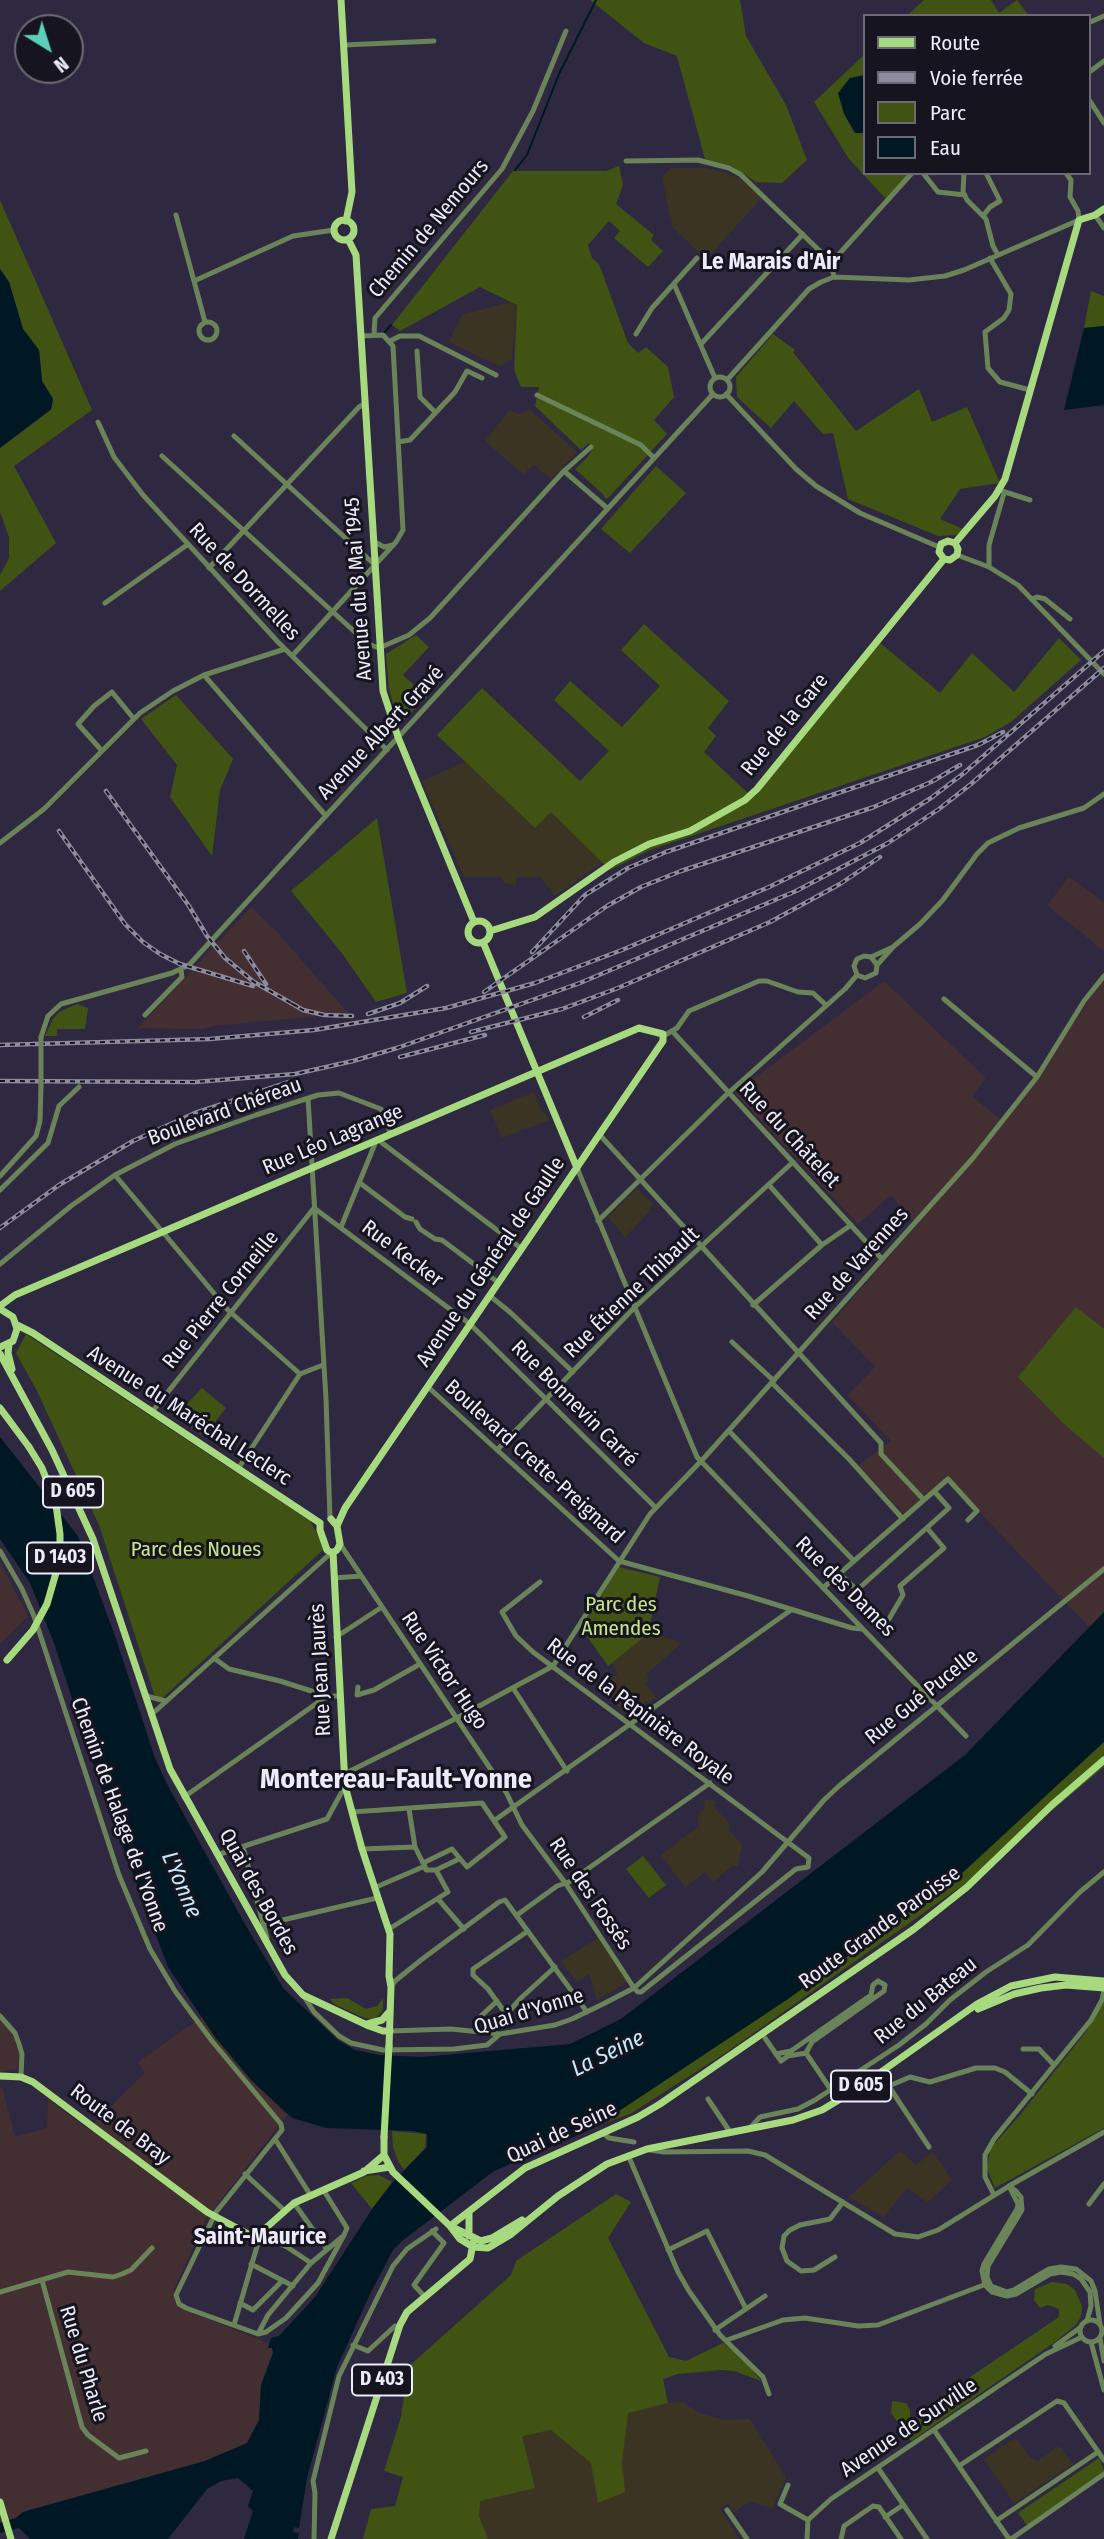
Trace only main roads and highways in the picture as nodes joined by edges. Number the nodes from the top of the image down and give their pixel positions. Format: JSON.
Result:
{"nodes":[{"id":1,"x":341,"y":0,"type":"edge"},
{"id":2,"x":1104,"y":209,"type":"edge"},
{"id":3,"x":346,"y":221,"type":"junction"},
{"id":4,"x":348,"y":239,"type":"junction"},
{"id":5,"x":955,"y":543,"type":"junction"},
{"id":6,"x":944,"y":559,"type":"junction"},
{"id":7,"x":474,"y":922,"type":"junction"},
{"id":8,"x":490,"y":931,"type":"junction"},
{"id":9,"x":483,"y":942,"type":"junction"},
{"id":10,"x":669,"y":1034,"type":"joint"},
{"id":11,"x":536,"y":1071,"type":"junction"},
{"id":12,"x":577,"y":1168,"type":"junction"},
{"id":13,"x":15,"y":1295,"type":"junction"},
{"id":14,"x":0,"y":1308,"type":"edge"},
{"id":15,"x":10,"y":1313,"type":"junction"},
{"id":16,"x":17,"y":1325,"type":"junction"},
{"id":17,"x":38,"y":1337,"type":"junction"},
{"id":18,"x":12,"y":1341,"type":"junction"},
{"id":19,"x":0,"y":1347,"type":"edge"},
{"id":20,"x":0,"y":1354,"type":"edge"},
{"id":21,"x":13,"y":1376,"type":"junction"},
{"id":22,"x":0,"y":1408,"type":"edge"},
{"id":23,"x":333,"y":1521,"type":"junction"},
{"id":24,"x":320,"y":1523,"type":"junction"},
{"id":25,"x":332,"y":1553,"type":"junction"},
{"id":26,"x":0,"y":1666,"type":"edge"},
{"id":27,"x":1102,"y":1764,"type":"edge"},
{"id":28,"x":1104,"y":1981,"type":"edge"},
{"id":29,"x":1104,"y":1989,"type":"edge"},
{"id":30,"x":389,"y":2011,"type":"junction"},
{"id":31,"x":959,"y":2018,"type":"junction"},
{"id":32,"x":366,"y":2025,"type":"junction"},
{"id":33,"x":390,"y":2031,"type":"junction"},
{"id":34,"x":0,"y":2077,"type":"edge"},
{"id":35,"x":695,"y":2079,"type":"joint"},
{"id":36,"x":384,"y":2155,"type":"junction"},
{"id":37,"x":390,"y":2167,"type":"junction"},
{"id":38,"x":364,"y":2172,"type":"junction"},
{"id":39,"x":469,"y":2215,"type":"junction"},
{"id":40,"x":454,"y":2229,"type":"junction"},
{"id":41,"x":472,"y":2240,"type":"junction"},
{"id":42,"x":0,"y":2501,"type":"edge"},
{"id":43,"x":10,"y":2537,"type":"edge"},
{"id":44,"x":331,"y":2539,"type":"edge"}],
"edges":[{"from":1,"to":3,"type":"main road"},
{"from":2,"to":5,"type":"main road"},
{"from":3,"to":4,"type":"main road"},
{"from":3,"to":4,"type":"main road"},
{"from":4,"to":7,"type":"main road","name":"Avenue du 8 Mai 1945"},
{"from":5,"to":6,"type":"main road"},
{"from":5,"to":6,"type":"main road"},
{"from":6,"to":8,"type":"main road","name":"Rue de la Gare"},
{"from":7,"to":8,"type":"main road"},
{"from":7,"to":9,"type":"main road"},
{"from":8,"to":9,"type":"main road"},
{"from":9,"to":11,"type":"main road"},
{"from":10,"to":11,"type":"main road","name":"Rue Léo Lagrange"},
{"from":10,"to":12,"type":"main road","name":"Avenue du Général de Gaulle"},
{"from":11,"to":12,"type":"main road"},
{"from":11,"to":13,"type":"main road","name":"Rue Léo Lagrange"},
{"from":12,"to":23,"type":"main road","name":"Avenue du Général de Gaulle"},
{"from":13,"to":14,"type":"main road","name":"Rue Léo Lagrange"},
{"from":13,"to":15,"type":"main road"},
{"from":14,"to":15,"type":"main road"},
{"from":15,"to":16,"type":"main road"},
{"from":16,"to":17,"type":"main road","name":"Avenue du Maréchal Leclerc"},
{"from":16,"to":18,"type":"main road"},
{"from":17,"to":18,"type":"main road"},
{"from":17,"to":24,"type":"main road","name":"Avenue du Maréchal Leclerc"},
{"from":18,"to":19,"type":"main road"},
{"from":18,"to":21,"type":"main road","number":"D 605"},
{"from":20,"to":21,"type":"main road","number":"D 605"},
{"from":21,"to":32,"type":"main road","name":"Quai des Bordes","number":"D 605"},
{"from":22,"to":26,"type":"main road","number":"D 1403","bridge":true},
{"from":23,"to":24,"type":"main road","name":"Avenue du Général de Gaulle"},
{"from":23,"to":25,"type":"main road"},
{"from":24,"to":25,"type":"main road","name":"Rue Jean Jaurès"},
{"from":25,"to":30,"type":"main road","name":"Rue Jean Jaurès"},
{"from":27,"to":35,"type":"main road","name":"Route Grande Paroisse"},
{"from":28,"to":31,"type":"main road","number":"D 605"},
{"from":29,"to":31,"type":"main road","number":"D 605"},
{"from":30,"to":32,"type":"main road"},
{"from":30,"to":33,"type":"main road","name":"Rue Jean Jaurès"},
{"from":31,"to":41,"type":"main road","number":"D 605"},
{"from":32,"to":33,"type":"main road","name":"Quai des Bordes","number":"D 605"},
{"from":33,"to":36,"type":"main road","name":"Rue Jean Jaurès","bridge":true},
{"from":34,"to":38,"type":"main road","name":"Route de Bray"},
{"from":35,"to":39,"type":"main road","name":"Quai de Seine"},
{"from":36,"to":37,"type":"main road"},
{"from":36,"to":38,"type":"main road"},
{"from":37,"to":38,"type":"main road"},
{"from":37,"to":40,"type":"main road"},
{"from":39,"to":40,"type":"main road","name":"Quai de Seine"},
{"from":39,"to":41,"type":"main road"},
{"from":40,"to":41,"type":"main road"},
{"from":41,"to":44,"type":"main road","number":"D 403"},
{"from":42,"to":43,"type":"main road"}]}
